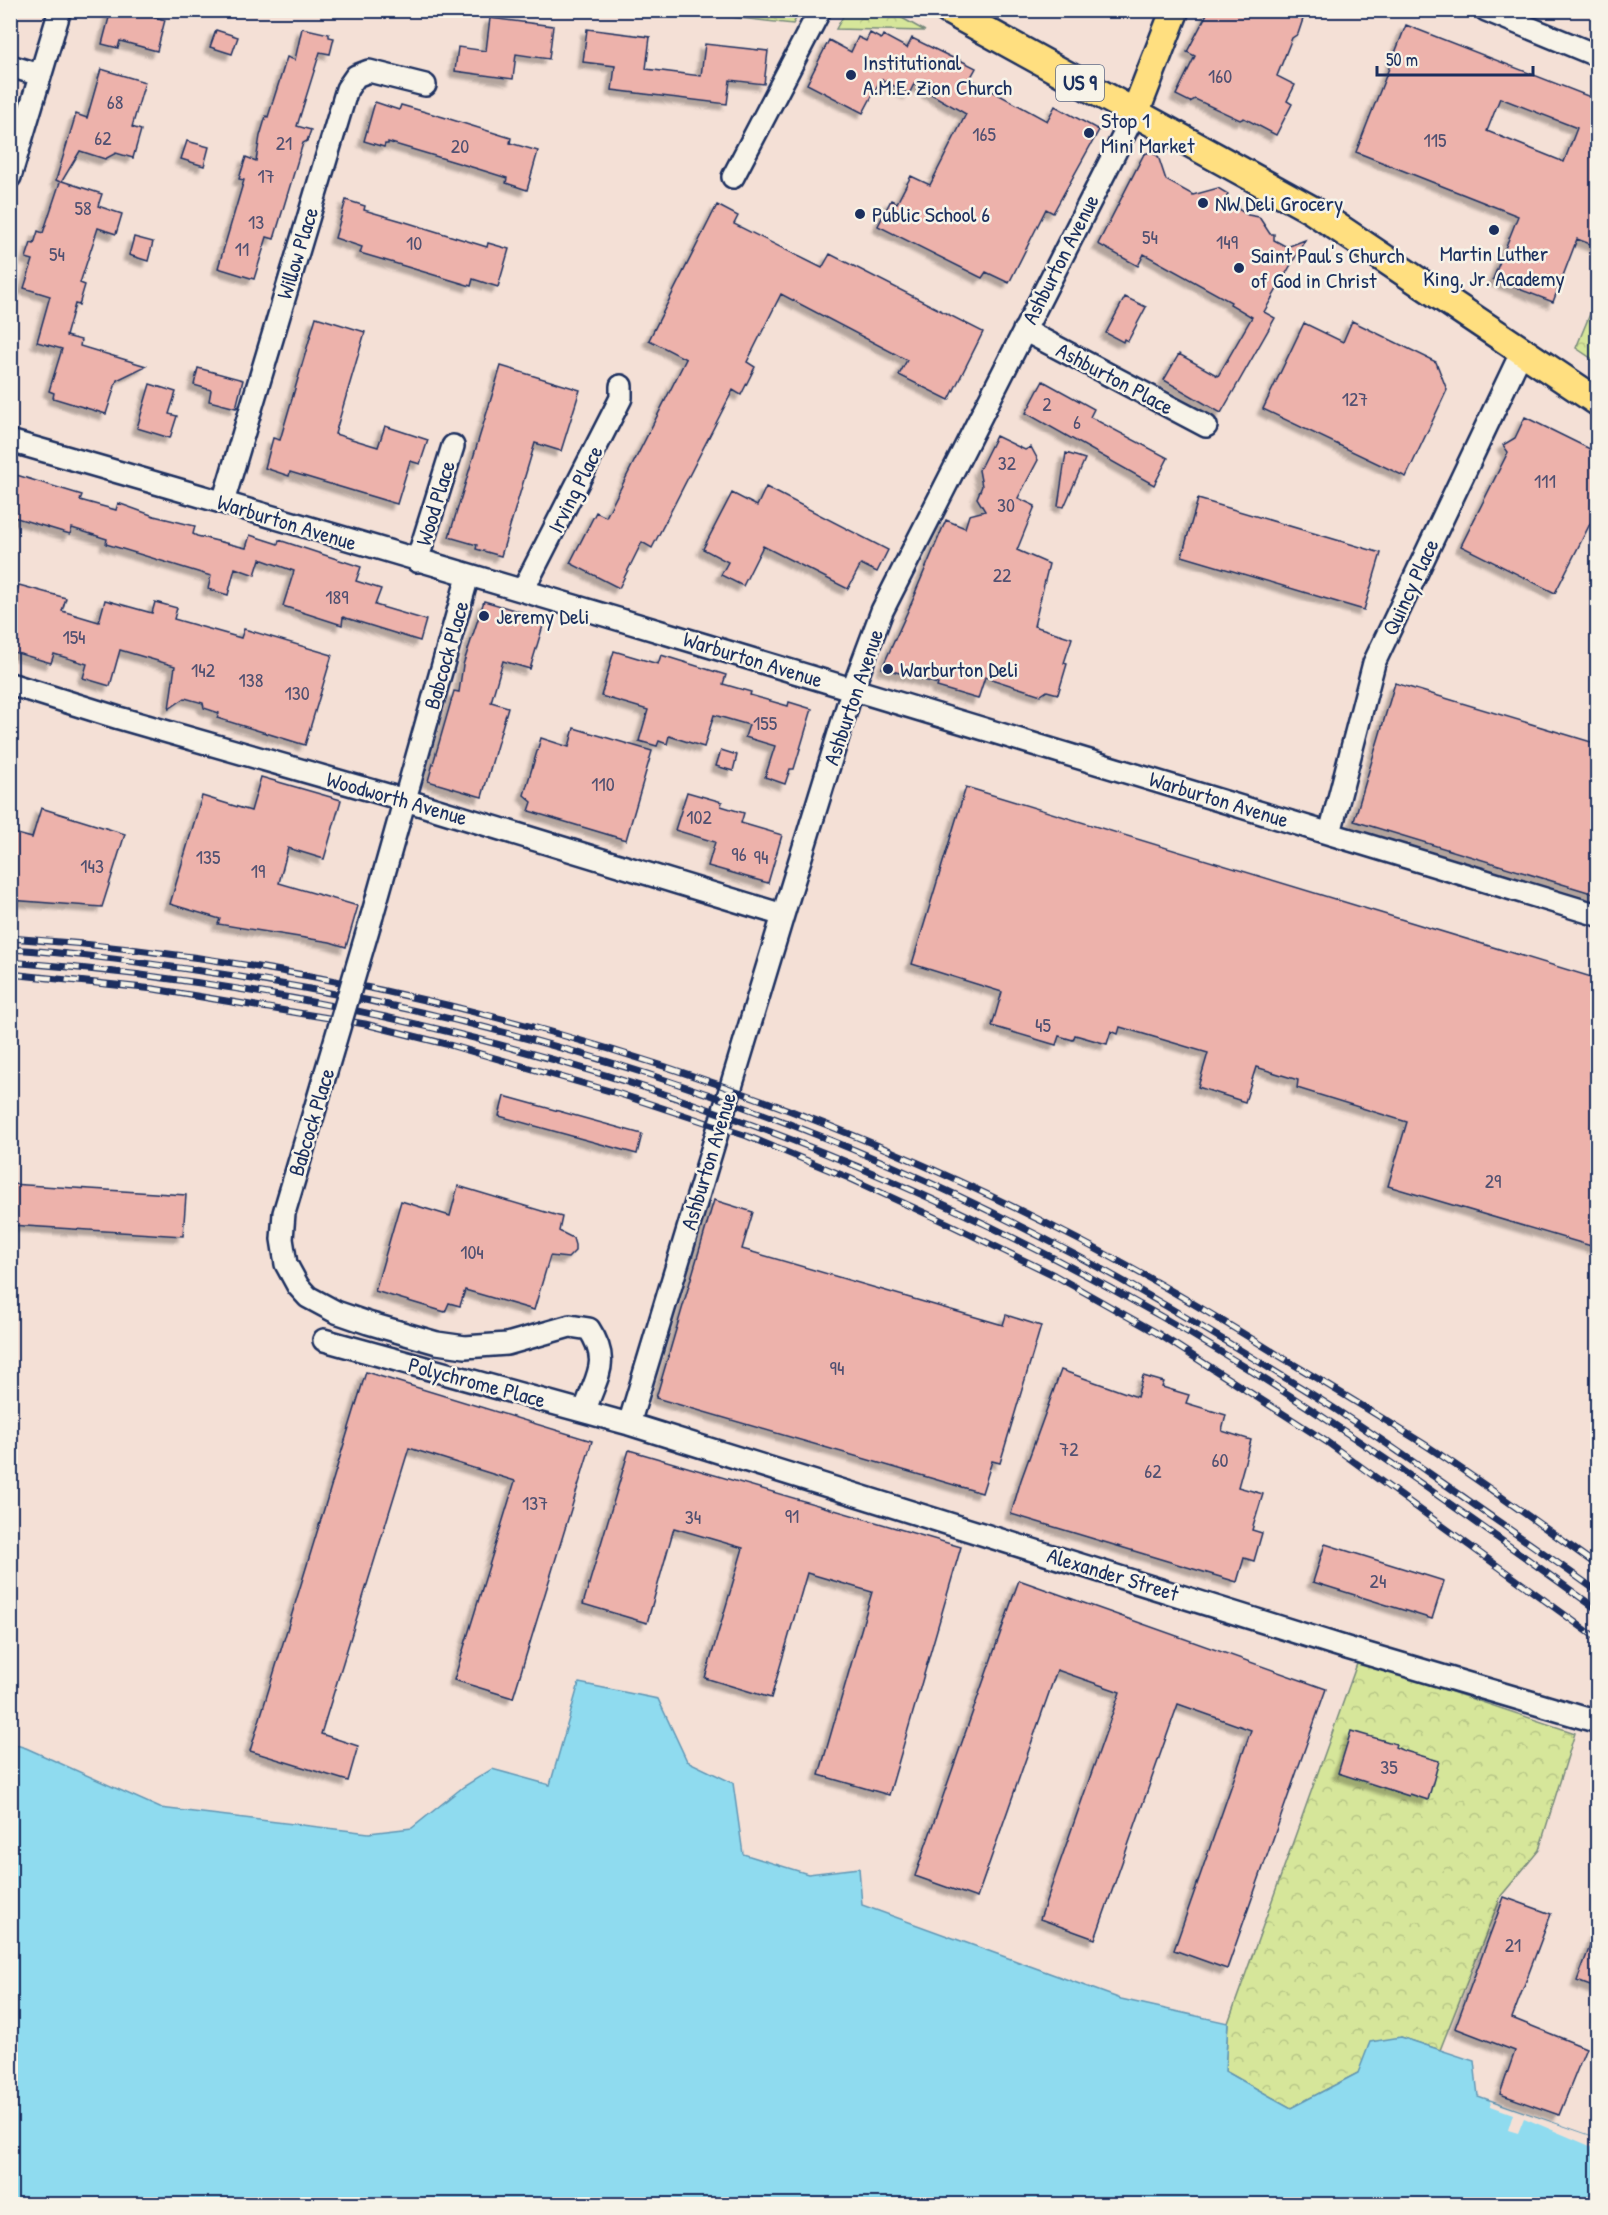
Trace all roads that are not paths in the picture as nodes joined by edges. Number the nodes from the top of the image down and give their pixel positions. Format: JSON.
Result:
{"nodes":[{"id":1,"x":60,"y":10,"type":"edge"},
{"id":2,"x":820,"y":10,"type":"edge"},
{"id":3,"x":948,"y":10,"type":"edge"},
{"id":4,"x":1175,"y":10,"type":"edge"},
{"id":5,"x":1486,"y":10,"type":"edge"},
{"id":6,"x":1598,"y":56,"type":"edge"},
{"id":7,"x":10,"y":66,"type":"edge"},
{"id":8,"x":40,"y":75,"type":"junction"},
{"id":9,"x":425,"y":85,"type":"dead end"},
{"id":10,"x":1135,"y":113,"type":"junction"},
{"id":11,"x":10,"y":177,"type":"edge"},
{"id":12,"x":732,"y":177,"type":"dead end"},
{"id":13,"x":1024,"y":330,"type":"junction"},
{"id":14,"x":1522,"y":351,"type":"junction"},
{"id":15,"x":621,"y":387,"type":"dead end"},
{"id":16,"x":1598,"y":402,"type":"edge"},
{"id":17,"x":1206,"y":426,"type":"dead end"},
{"id":18,"x":10,"y":441,"type":"edge"},
{"id":19,"x":453,"y":446,"type":"dead end"},
{"id":20,"x":223,"y":502,"type":"junction"},
{"id":21,"x":417,"y":561,"type":"junction"},
{"id":22,"x":468,"y":576,"type":"junction"},
{"id":23,"x":523,"y":590,"type":"junction"},
{"id":24,"x":10,"y":684,"type":"edge"},
{"id":25,"x":853,"y":688,"type":"junction"},
{"id":26,"x":405,"y":800,"type":"junction"},
{"id":27,"x":1330,"y":833,"type":"junction"},
{"id":28,"x":783,"y":915,"type":"junction"},
{"id":29,"x":1598,"y":915,"type":"edge"},
{"id":30,"x":324,"y":1340,"type":"dead end"},
{"id":31,"x":438,"y":1343,"type":"junction"},
{"id":32,"x":432,"y":1370,"type":"junction"},
{"id":33,"x":585,"y":1411,"type":"junction"},
{"id":34,"x":629,"y":1424,"type":"junction"},
{"id":35,"x":1598,"y":1722,"type":"edge"}],
"edges":[{"from":1,"to":8,"type":"street"},
{"from":2,"to":12,"type":"street"},
{"from":3,"to":10,"type":"main road","number":"US 9"},
{"from":4,"to":10,"type":"main road","name":"Ashburton Avenue"},
{"from":5,"to":6,"type":"street"},
{"from":7,"to":8,"type":"street"},
{"from":8,"to":11,"type":"street"},
{"from":9,"to":20,"type":"street","name":"Willow Place"},
{"from":10,"to":13,"type":"street","name":"Ashburton Avenue"},
{"from":10,"to":14,"type":"main road","number":"US 9"},
{"from":13,"to":17,"type":"street","name":"Ashburton Place"},
{"from":13,"to":25,"type":"street","name":"Ashburton Avenue"},
{"from":14,"to":16,"type":"main road","number":"US 9"},
{"from":14,"to":27,"type":"street","name":"Quincy Place"},
{"from":15,"to":23,"type":"street","name":"Irving Place"},
{"from":18,"to":20,"type":"street","name":"Warburton Avenue"},
{"from":19,"to":21,"type":"street","name":"Wood Place"},
{"from":20,"to":21,"type":"street","name":"Warburton Avenue"},
{"from":21,"to":22,"type":"street","name":"Warburton Avenue"},
{"from":22,"to":23,"type":"street","name":"Warburton Avenue"},
{"from":22,"to":26,"type":"street","name":"Babcock Place"},
{"from":23,"to":25,"type":"street","name":"Warburton Avenue"},
{"from":24,"to":26,"type":"street","name":"Woodworth Avenue"},
{"from":25,"to":27,"type":"street","name":"Warburton Avenue"},
{"from":25,"to":28,"type":"street","name":"Ashburton Avenue"},
{"from":26,"to":28,"type":"street","name":"Woodworth Avenue"},
{"from":26,"to":31,"type":"street","name":"Babcock Place","bridge":true},
{"from":27,"to":29,"type":"street","name":"Warburton Avenue"},
{"from":28,"to":34,"type":"street","name":"Ashburton Avenue"},
{"from":30,"to":32,"type":"street","name":"Polychrome Place"},
{"from":31,"to":32,"type":"street"},
{"from":31,"to":33,"type":"street","name":"Babcock Place"},
{"from":32,"to":33,"type":"street","name":"Polychrome Place"},
{"from":33,"to":34,"type":"street","name":"Polychrome Place"},
{"from":34,"to":35,"type":"street","name":"Alexander Street"}]}
